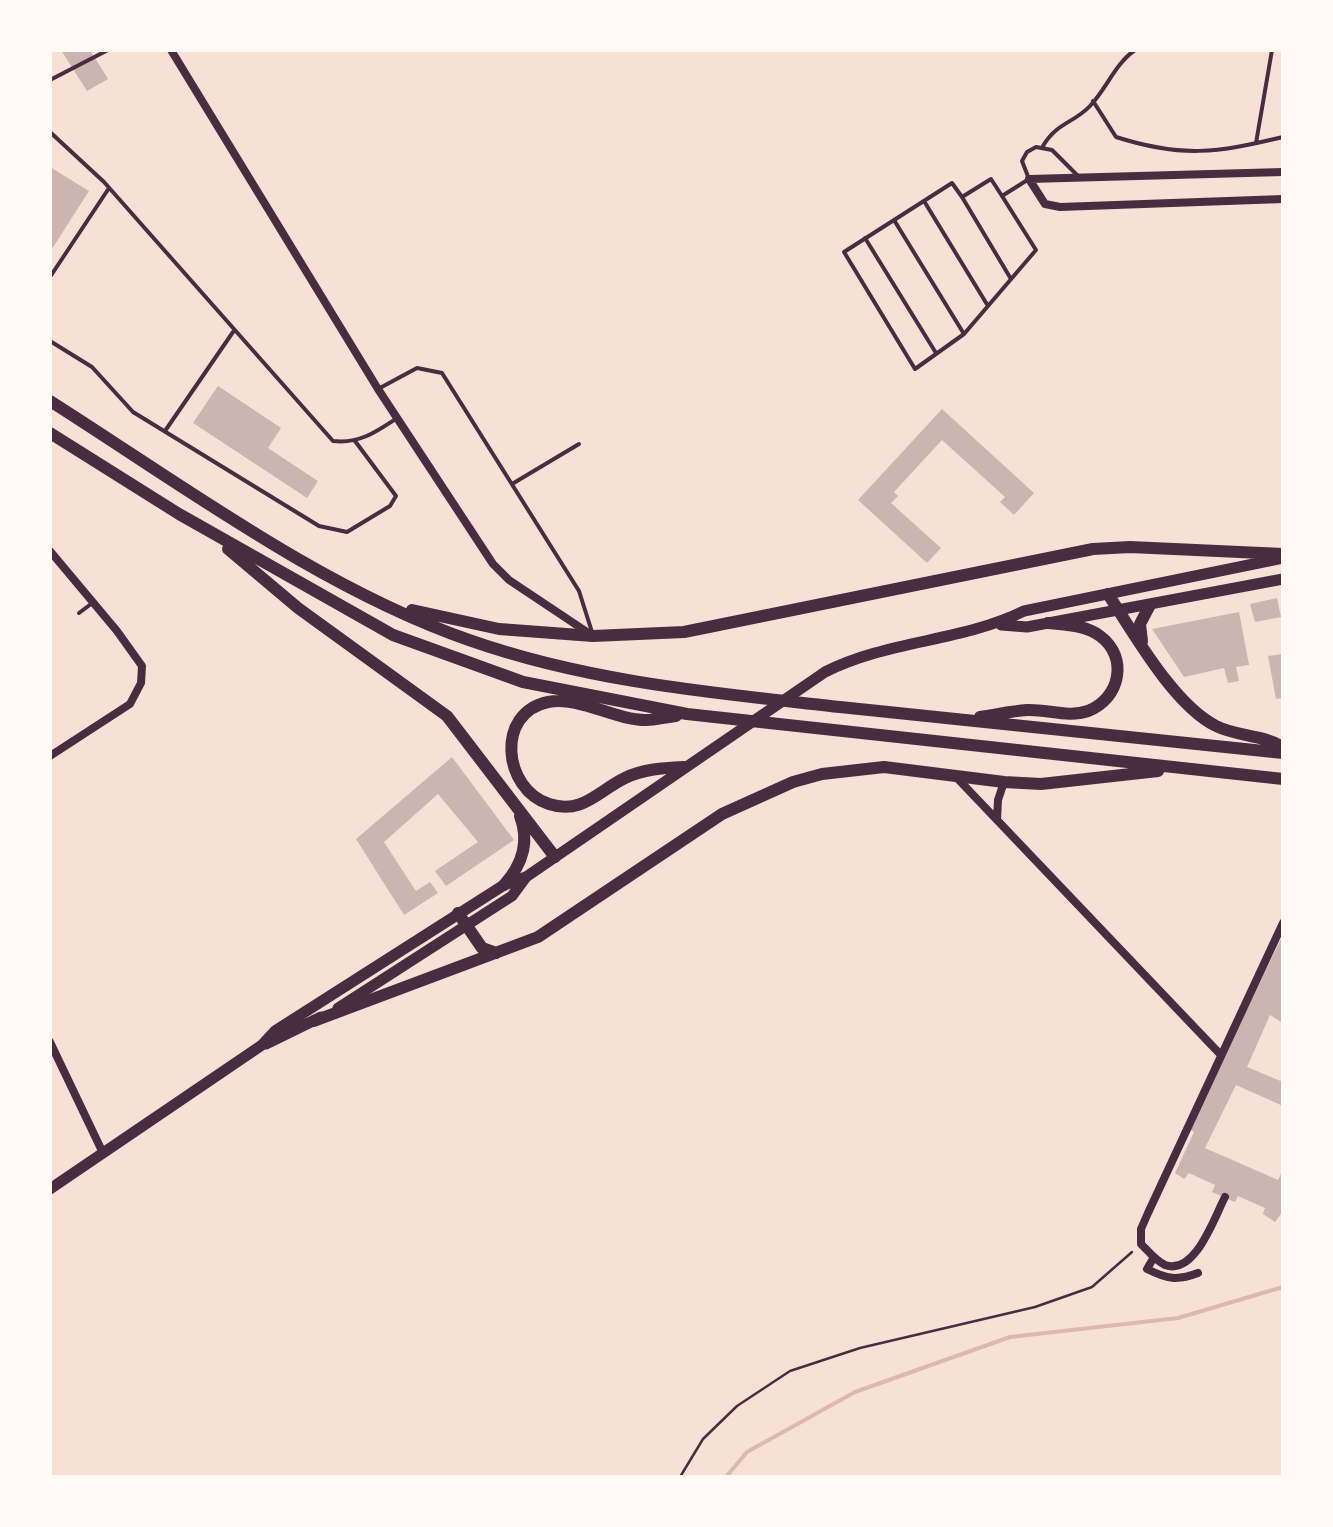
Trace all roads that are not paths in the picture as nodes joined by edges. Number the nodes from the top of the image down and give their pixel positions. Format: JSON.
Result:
{"nodes":[{"id":1,"x":107,"y":50,"type":"edge"},
{"id":2,"x":171,"y":50,"type":"edge"},
{"id":3,"x":1134,"y":50,"type":"edge"},
{"id":4,"x":1272,"y":50,"type":"edge"},
{"id":5,"x":50,"y":80,"type":"edge"},
{"id":6,"x":1094,"y":101,"type":"junction"},
{"id":7,"x":50,"y":132,"type":"edge"},
{"id":8,"x":1283,"y":137,"type":"edge"},
{"id":9,"x":1256,"y":144,"type":"junction"},
{"id":10,"x":1043,"y":146,"type":"junction"},
{"id":11,"x":1283,"y":172,"type":"edge"},
{"id":12,"x":1080,"y":177,"type":"junction"},
{"id":13,"x":1028,"y":179,"type":"junction"},
{"id":14,"x":109,"y":188,"type":"junction"},
{"id":15,"x":1002,"y":196,"type":"junction"},
{"id":16,"x":962,"y":197,"type":"junction"},
{"id":17,"x":1283,"y":199,"type":"edge"},
{"id":18,"x":924,"y":201,"type":"junction"},
{"id":19,"x":894,"y":220,"type":"junction"},
{"id":20,"x":866,"y":238,"type":"junction"},
{"id":21,"x":50,"y":277,"type":"edge"},
{"id":22,"x":1011,"y":279,"type":"junction"},
{"id":23,"x":988,"y":306,"type":"junction"},
{"id":24,"x":234,"y":330,"type":"junction"},
{"id":25,"x":964,"y":334,"type":"junction"},
{"id":26,"x":50,"y":340,"type":"edge"},
{"id":27,"x":937,"y":355,"type":"junction"},
{"id":28,"x":378,"y":389,"type":"junction"},
{"id":29,"x":50,"y":400,"type":"edge"},
{"id":30,"x":397,"y":418,"type":"junction"},
{"id":31,"x":166,"y":431,"type":"junction"},
{"id":32,"x":50,"y":433,"type":"edge"},
{"id":33,"x":355,"y":441,"type":"junction"},
{"id":34,"x":580,"y":444,"type":"dead end"},
{"id":35,"x":512,"y":484,"type":"junction"},
{"id":36,"x":203,"y":528,"type":"junction"},
{"id":37,"x":50,"y":551,"type":"edge"},
{"id":38,"x":1283,"y":556,"type":"edge"},
{"id":39,"x":1252,"y":559,"type":"junction"},
{"id":40,"x":1283,"y":579,"type":"edge"},
{"id":41,"x":1248,"y":586,"type":"junction"},
{"id":42,"x":1108,"y":594,"type":"junction"},
{"id":43,"x":94,"y":602,"type":"junction"},
{"id":44,"x":381,"y":604,"type":"junction"},
{"id":45,"x":1150,"y":605,"type":"junction"},
{"id":46,"x":1119,"y":611,"type":"junction"},
{"id":47,"x":80,"y":613,"type":"dead end"},
{"id":48,"x":997,"y":624,"type":"junction"},
{"id":49,"x":1048,"y":624,"type":"junction"},
{"id":50,"x":594,"y":636,"type":"junction"},
{"id":51,"x":1142,"y":644,"type":"junction"},
{"id":52,"x":687,"y":714,"type":"junction"},
{"id":53,"x":959,"y":720,"type":"junction"},
{"id":54,"x":1283,"y":750,"type":"edge"},
{"id":55,"x":50,"y":756,"type":"edge"},
{"id":56,"x":684,"y":766,"type":"junction"},
{"id":57,"x":1195,"y":768,"type":"junction"},
{"id":58,"x":956,"y":776,"type":"junction"},
{"id":59,"x":1283,"y":779,"type":"edge"},
{"id":60,"x":1004,"y":782,"type":"junction"},
{"id":61,"x":514,"y":800,"type":"junction"},
{"id":62,"x":997,"y":820,"type":"junction"},
{"id":63,"x":555,"y":857,"type":"junction"},
{"id":64,"x":526,"y":877,"type":"junction"},
{"id":65,"x":504,"y":884,"type":"junction"},
{"id":66,"x":458,"y":914,"type":"junction"},
{"id":67,"x":1283,"y":922,"type":"edge"},
{"id":68,"x":468,"y":926,"type":"junction"},
{"id":69,"x":502,"y":952,"type":"junction"},
{"id":70,"x":314,"y":1021,"type":"junction"},
{"id":71,"x":50,"y":1042,"type":"edge"},
{"id":72,"x":262,"y":1045,"type":"junction"},
{"id":73,"x":1220,"y":1054,"type":"junction"},
{"id":74,"x":103,"y":1153,"type":"junction"},
{"id":75,"x":50,"y":1189,"type":"edge"},
{"id":76,"x":1225,"y":1197,"type":"dead end"},
{"id":77,"x":1154,"y":1256,"type":"junction"},
{"id":78,"x":1198,"y":1273,"type":"dead end"}],
"edges":[{"from":1,"to":5,"type":"lane"},
{"from":2,"to":28,"type":"street"},
{"from":3,"to":6,"type":"lane"},
{"from":4,"to":9,"type":"lane"},
{"from":6,"to":9,"type":"lane"},
{"from":6,"to":10,"type":"lane"},
{"from":7,"to":14,"type":"lane"},
{"from":8,"to":9,"type":"lane"},
{"from":10,"to":12,"type":"lane"},
{"from":10,"to":13,"type":"lane"},
{"from":11,"to":12,"type":"street"},
{"from":12,"to":13,"type":"street"},
{"from":13,"to":15,"type":"lane"},
{"from":13,"to":17,"type":"street"},
{"from":14,"to":21,"type":"lane"},
{"from":14,"to":24,"type":"lane"},
{"from":15,"to":16,"type":"lane"},
{"from":15,"to":22,"type":"lane"},
{"from":16,"to":18,"type":"lane"},
{"from":16,"to":22,"type":"lane"},
{"from":18,"to":19,"type":"lane"},
{"from":18,"to":23,"type":"lane"},
{"from":19,"to":20,"type":"lane"},
{"from":19,"to":25,"type":"lane"},
{"from":20,"to":27,"type":"lane"},
{"from":20,"to":27,"type":"lane"},
{"from":22,"to":23,"type":"lane"},
{"from":23,"to":25,"type":"lane"},
{"from":24,"to":31,"type":"lane"},
{"from":24,"to":33,"type":"lane"},
{"from":25,"to":27,"type":"lane"},
{"from":26,"to":31,"type":"lane"},
{"from":28,"to":30,"type":"street"},
{"from":28,"to":35,"type":"lane"},
{"from":29,"to":44,"type":"main road"},
{"from":30,"to":33,"type":"lane"},
{"from":30,"to":50,"type":"street"},
{"from":31,"to":33,"type":"lane"},
{"from":32,"to":36,"type":"main road"},
{"from":34,"to":35,"type":"lane"},
{"from":35,"to":50,"type":"lane"},
{"from":36,"to":52,"type":"main road"},
{"from":36,"to":61,"type":"main road"},
{"from":37,"to":43,"type":"street"},
{"from":38,"to":39,"type":"main road"},
{"from":39,"to":41,"type":"main road"},
{"from":39,"to":42,"type":"main road"},
{"from":39,"to":50,"type":"main road"},
{"from":40,"to":41,"type":"main road"},
{"from":41,"to":45,"type":"main road"},
{"from":42,"to":46,"type":"main road"},
{"from":42,"to":48,"type":"main road"},
{"from":43,"to":47,"type":"lane"},
{"from":43,"to":55,"type":"street"},
{"from":44,"to":50,"type":"main road"},
{"from":44,"to":53,"type":"main road"},
{"from":45,"to":46,"type":"main road"},
{"from":45,"to":51,"type":"main road"},
{"from":46,"to":49,"type":"main road"},
{"from":46,"to":51,"type":"main road"},
{"from":48,"to":49,"type":"main road"},
{"from":48,"to":56,"type":"main road"},
{"from":49,"to":53,"type":"main road"},
{"from":51,"to":54,"type":"main road"},
{"from":52,"to":56,"type":"main road"},
{"from":52,"to":57,"type":"main road"},
{"from":53,"to":54,"type":"main road"},
{"from":56,"to":63,"type":"main road"},
{"from":57,"to":59,"type":"main road"},
{"from":57,"to":60,"type":"main road"},
{"from":58,"to":60,"type":"main road"},
{"from":58,"to":62,"type":"street"},
{"from":58,"to":69,"type":"main road"},
{"from":60,"to":62,"type":"street"},
{"from":61,"to":63,"type":"main road"},
{"from":61,"to":65,"type":"main road"},
{"from":62,"to":73,"type":"street"},
{"from":63,"to":64,"type":"main road"},
{"from":64,"to":65,"type":"main road"},
{"from":64,"to":68,"type":"main road"},
{"from":65,"to":66,"type":"main road"},
{"from":66,"to":68,"type":"main road"},
{"from":66,"to":72,"type":"main road"},
{"from":67,"to":73,"type":"street"},
{"from":68,"to":69,"type":"main road"},
{"from":68,"to":70,"type":"main road"},
{"from":69,"to":70,"type":"main road"},
{"from":70,"to":72,"type":"main road"},
{"from":71,"to":74,"type":"street"},
{"from":72,"to":74,"type":"main road"},
{"from":73,"to":77,"type":"street"},
{"from":74,"to":75,"type":"main road"},
{"from":76,"to":77,"type":"street"},
{"from":77,"to":78,"type":"street"}]}
